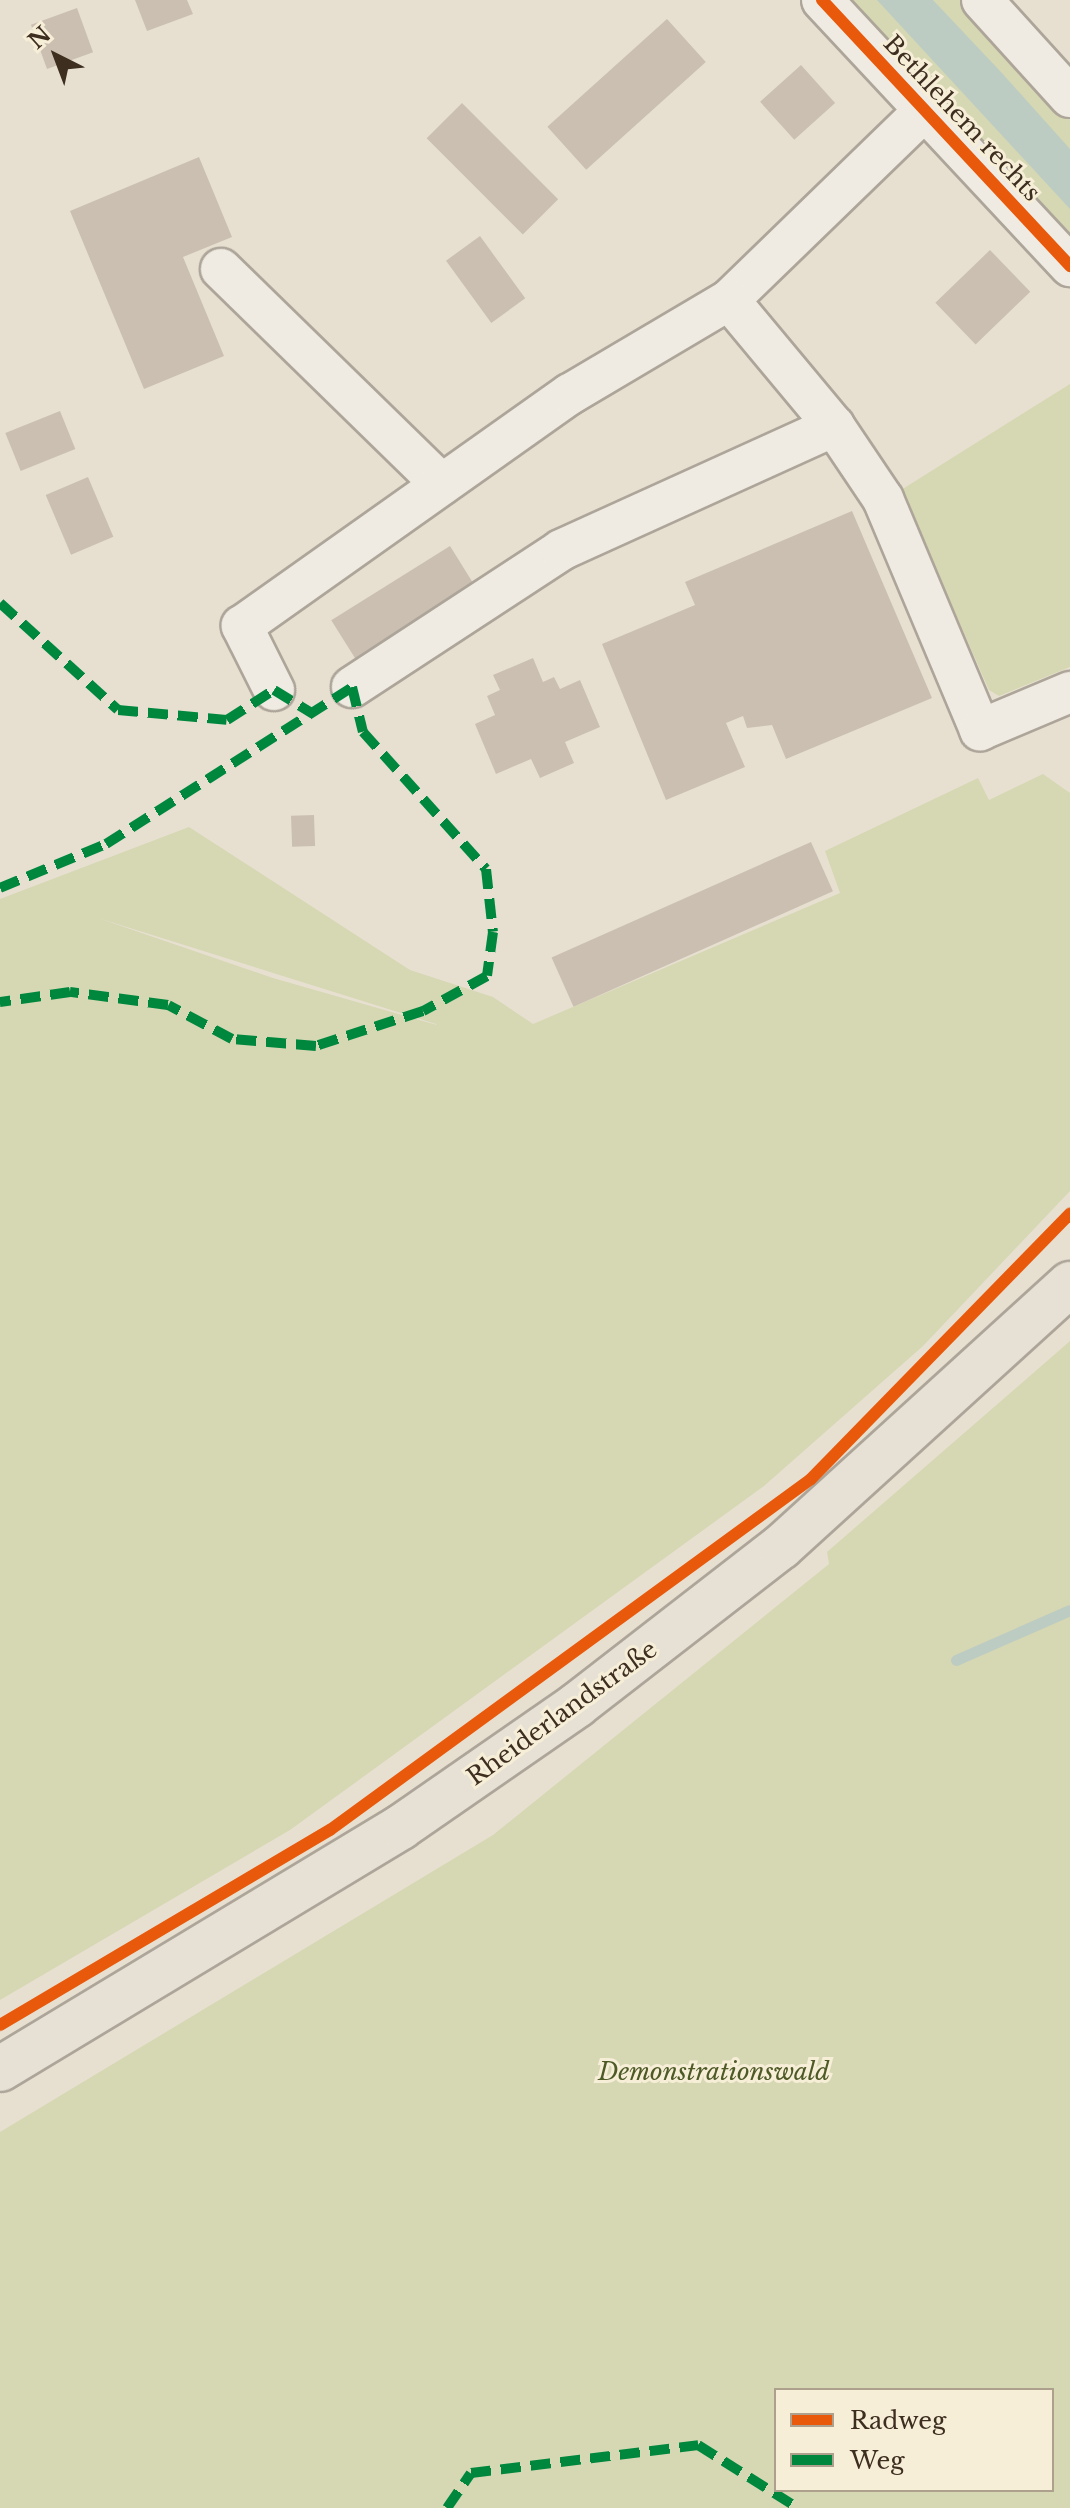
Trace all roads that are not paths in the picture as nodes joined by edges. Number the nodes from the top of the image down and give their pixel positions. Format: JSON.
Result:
{"nodes":[{"id":1,"x":822,"y":0,"type":"edge"},
{"id":2,"x":982,"y":0,"type":"edge"},
{"id":3,"x":1070,"y":97,"type":"edge"},
{"id":4,"x":924,"y":111,"type":"junction"},
{"id":5,"x":1070,"y":266,"type":"edge"},
{"id":6,"x":221,"y":269,"type":"dead end"},
{"id":7,"x":729,"y":300,"type":"junction"},
{"id":8,"x":834,"y":426,"type":"junction"},
{"id":9,"x":441,"y":484,"type":"junction"},
{"id":10,"x":352,"y":687,"type":"dead end"},
{"id":11,"x":274,"y":690,"type":"dead end"},
{"id":12,"x":1070,"y":692,"type":"edge"},
{"id":13,"x":1070,"y":1284,"type":"edge"},
{"id":14,"x":0,"y":2069,"type":"edge"}],
"edges":[{"from":1,"to":4,"type":"street","name":"Bethlehem rechts"},
{"from":2,"to":3,"type":"street"},
{"from":4,"to":5,"type":"street","name":"Bethlehem rechts"},
{"from":4,"to":7,"type":"street"},
{"from":6,"to":9,"type":"street"},
{"from":7,"to":8,"type":"street"},
{"from":7,"to":9,"type":"street"},
{"from":8,"to":10,"type":"street"},
{"from":8,"to":12,"type":"street"},
{"from":9,"to":11,"type":"street"},
{"from":13,"to":14,"type":"main road","name":"Rheiderlandstraße"}]}
